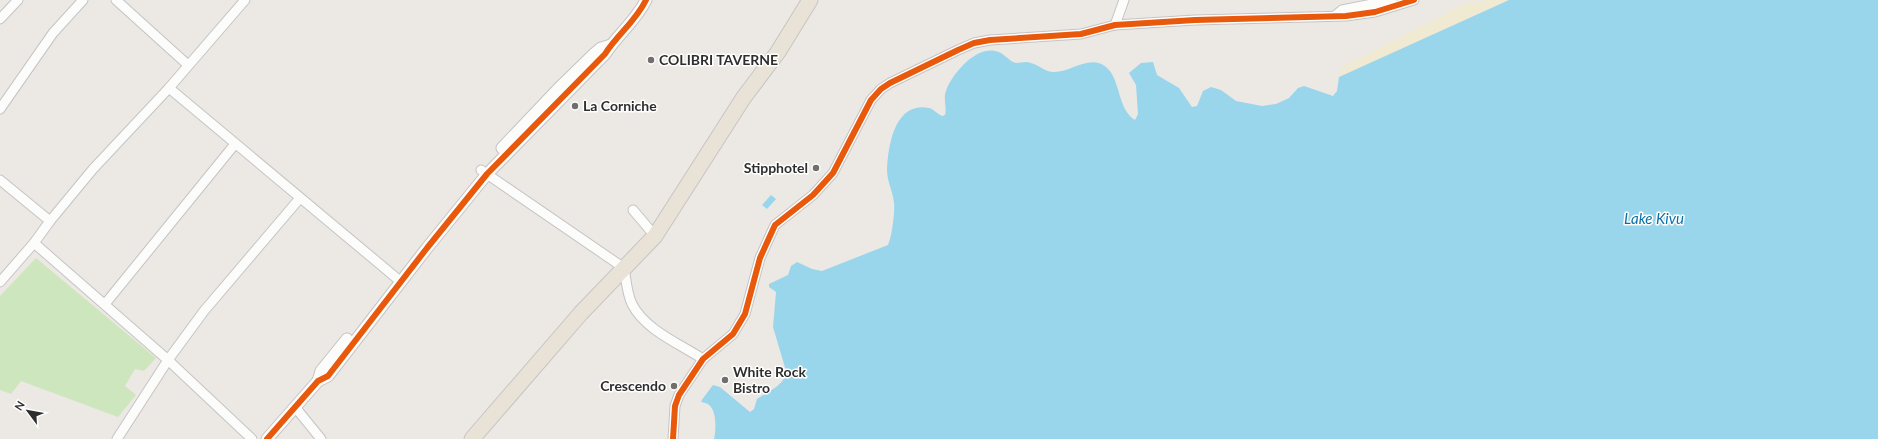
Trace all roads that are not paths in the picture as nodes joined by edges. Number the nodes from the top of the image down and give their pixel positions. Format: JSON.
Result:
{"nodes":[{"id":1,"x":18,"y":0,"type":"edge"},
{"id":2,"x":83,"y":0,"type":"edge"},
{"id":3,"x":116,"y":0,"type":"edge"},
{"id":4,"x":245,"y":0,"type":"edge"},
{"id":5,"x":646,"y":0,"type":"edge"},
{"id":6,"x":810,"y":0,"type":"edge"},
{"id":7,"x":1124,"y":0,"type":"edge"},
{"id":8,"x":1392,"y":0,"type":"edge"},
{"id":9,"x":1414,"y":0,"type":"edge"},
{"id":10,"x":1402,"y":2,"type":"edge"},
{"id":11,"x":1345,"y":8,"type":"edge"},
{"id":12,"x":1374,"y":8,"type":"junction"},
{"id":13,"x":0,"y":19,"type":"edge"},
{"id":14,"x":1115,"y":25,"type":"junction"},
{"id":15,"x":188,"y":65,"type":"junction"},
{"id":16,"x":169,"y":88,"type":"junction"},
{"id":17,"x":0,"y":109,"type":"edge"},
{"id":18,"x":235,"y":144,"type":"junction"},
{"id":19,"x":484,"y":172,"type":"junction"},
{"id":20,"x":0,"y":180,"type":"edge"},
{"id":21,"x":300,"y":198,"type":"junction"},
{"id":22,"x":633,"y":210,"type":"dead end"},
{"id":23,"x":50,"y":220,"type":"junction"},
{"id":24,"x":655,"y":236,"type":"junction"},
{"id":25,"x":34,"y":243,"type":"junction"},
{"id":26,"x":624,"y":268,"type":"junction"},
{"id":27,"x":397,"y":279,"type":"junction"},
{"id":28,"x":0,"y":282,"type":"edge"},
{"id":29,"x":105,"y":304,"type":"junction"},
{"id":30,"x":703,"y":359,"type":"junction"},
{"id":31,"x":168,"y":360,"type":"junction"},
{"id":32,"x":295,"y":407,"type":"junction"},
{"id":33,"x":117,"y":439,"type":"edge"},
{"id":34,"x":252,"y":439,"type":"edge"},
{"id":35,"x":267,"y":439,"type":"edge"},
{"id":36,"x":321,"y":439,"type":"edge"},
{"id":37,"x":472,"y":439,"type":"edge"},
{"id":38,"x":673,"y":439,"type":"edge"}],
"edges":[{"from":1,"to":13,"type":"street"},
{"from":2,"to":17,"type":"street"},
{"from":3,"to":15,"type":"street"},
{"from":4,"to":15,"type":"street"},
{"from":5,"to":19,"type":"street"},
{"from":6,"to":24,"type":"highway"},
{"from":7,"to":14,"type":"street"},
{"from":8,"to":12,"type":"street"},
{"from":9,"to":10,"type":"street"},
{"from":10,"to":12,"type":"street"},
{"from":11,"to":12,"type":"street"},
{"from":11,"to":14,"type":"street"},
{"from":14,"to":30,"type":"street"},
{"from":15,"to":16,"type":"street"},
{"from":16,"to":18,"type":"street"},
{"from":16,"to":23,"type":"street"},
{"from":18,"to":21,"type":"street"},
{"from":18,"to":29,"type":"street"},
{"from":19,"to":26,"type":"street"},
{"from":19,"to":27,"type":"street"},
{"from":20,"to":23,"type":"street"},
{"from":21,"to":27,"type":"street"},
{"from":21,"to":31,"type":"street"},
{"from":22,"to":24,"type":"street"},
{"from":23,"to":25,"type":"street"},
{"from":24,"to":26,"type":"highway"},
{"from":25,"to":28,"type":"street"},
{"from":25,"to":29,"type":"street"},
{"from":26,"to":30,"type":"street"},
{"from":26,"to":37,"type":"highway"},
{"from":27,"to":32,"type":"street"},
{"from":29,"to":31,"type":"street"},
{"from":30,"to":38,"type":"street"},
{"from":31,"to":33,"type":"street"},
{"from":31,"to":34,"type":"street"},
{"from":32,"to":35,"type":"street"},
{"from":32,"to":36,"type":"street"}]}
